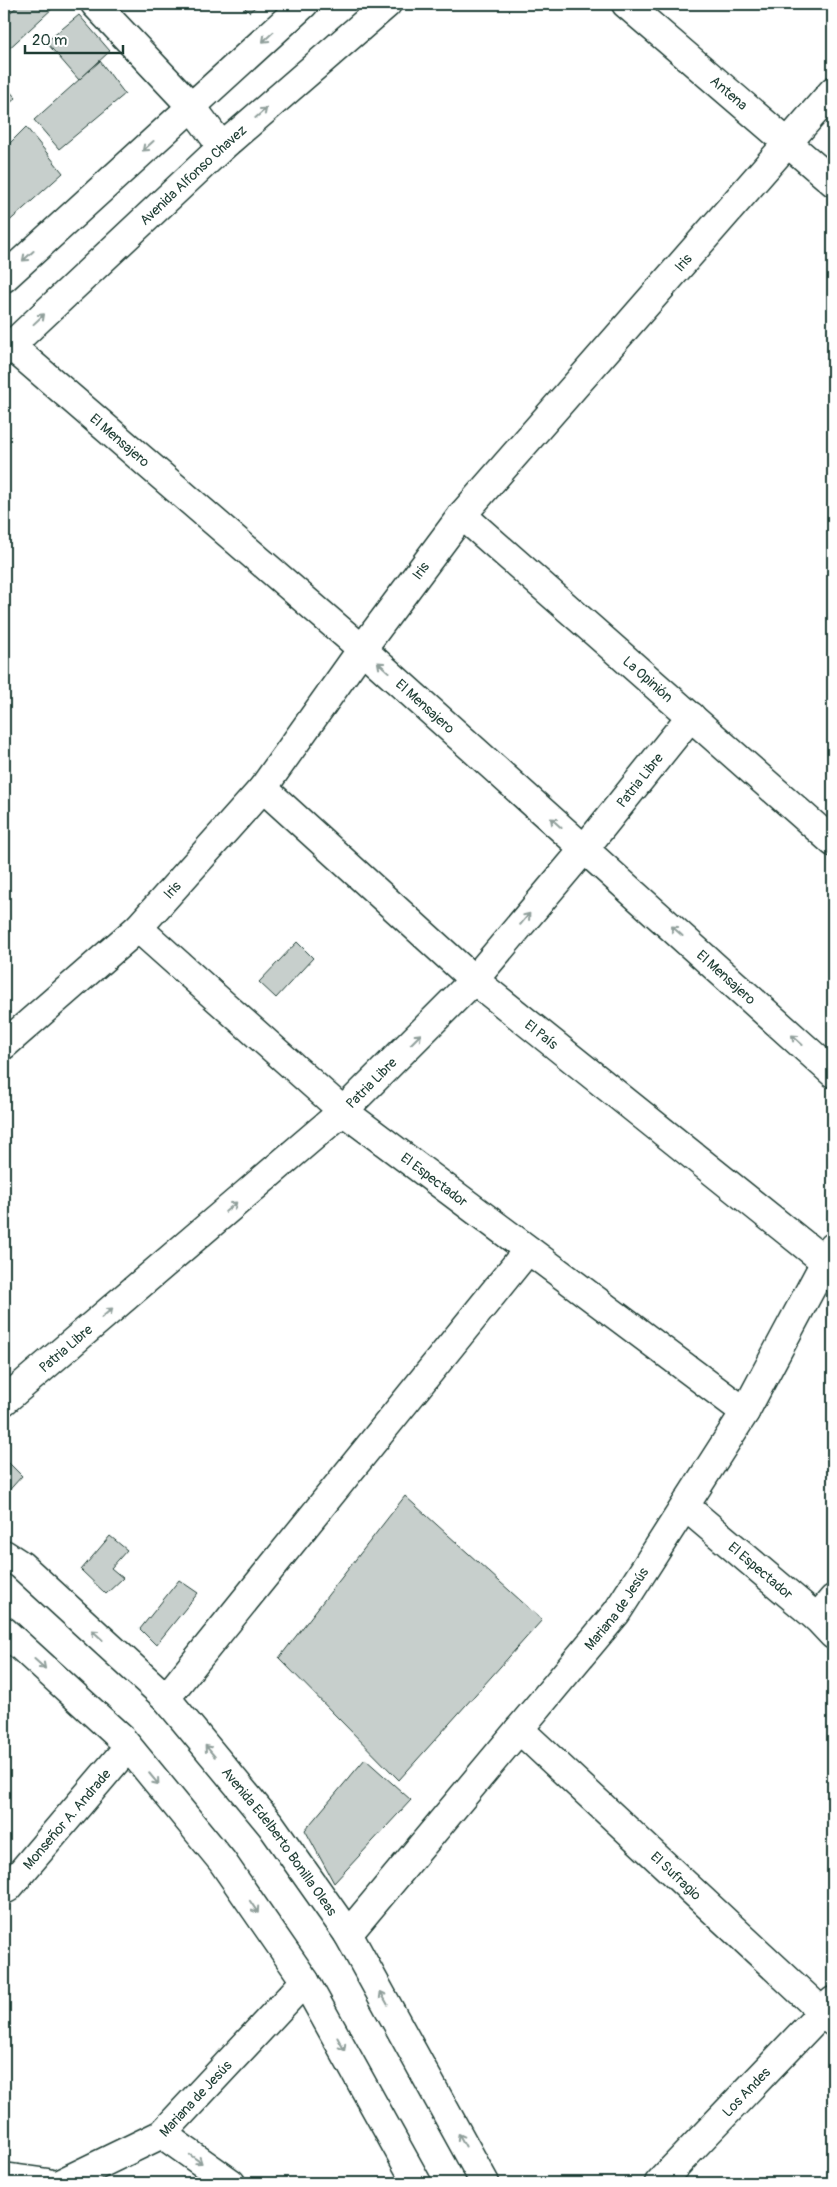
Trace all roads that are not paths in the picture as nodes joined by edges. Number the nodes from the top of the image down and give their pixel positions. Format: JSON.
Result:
{"nodes":[{"id":1,"x":95,"y":4,"type":"edge"},
{"id":2,"x":304,"y":4,"type":"edge"},
{"id":3,"x":387,"y":4,"type":"edge"},
{"id":4,"x":626,"y":4,"type":"edge"},
{"id":5,"x":833,"y":91,"type":"edge"},
{"id":6,"x":192,"y":107,"type":"junction"},
{"id":7,"x":788,"y":144,"type":"junction"},
{"id":8,"x":222,"y":147,"type":"junction"},
{"id":9,"x":833,"y":182,"type":"edge"},
{"id":10,"x":4,"y":278,"type":"edge"},
{"id":11,"x":8,"y":349,"type":"edge"},
{"id":12,"x":462,"y":515,"type":"junction"},
{"id":13,"x":362,"y":649,"type":"junction"},
{"id":14,"x":691,"y":716,"type":"junction"},
{"id":15,"x":264,"y":788,"type":"junction"},
{"id":16,"x":833,"y":842,"type":"edge"},
{"id":17,"x":585,"y":848,"type":"junction"},
{"id":18,"x":138,"y":928,"type":"junction"},
{"id":19,"x":474,"y":980,"type":"junction"},
{"id":20,"x":4,"y":1045,"type":"edge"},
{"id":21,"x":833,"y":1073,"type":"edge"},
{"id":22,"x":343,"y":1112,"type":"junction"},
{"id":23,"x":528,"y":1250,"type":"junction"},
{"id":24,"x":830,"y":1259,"type":"edge"},
{"id":25,"x":4,"y":1401,"type":"edge"},
{"id":26,"x":744,"y":1412,"type":"junction"},
{"id":27,"x":686,"y":1507,"type":"junction"},
{"id":28,"x":4,"y":1554,"type":"edge"},
{"id":29,"x":828,"y":1617,"type":"edge"},
{"id":30,"x":4,"y":1631,"type":"edge"},
{"id":31,"x":166,"y":1698,"type":"junction"},
{"id":32,"x":519,"y":1729,"type":"junction"},
{"id":33,"x":128,"y":1747,"type":"junction"},
{"id":34,"x":4,"y":1890,"type":"edge"},
{"id":35,"x":348,"y":1934,"type":"junction"},
{"id":36,"x":305,"y":1981,"type":"junction"},
{"id":37,"x":830,"y":2012,"type":"edge"},
{"id":38,"x":162,"y":2134,"type":"junction"},
{"id":39,"x":4,"y":2176,"type":"edge"},
{"id":40,"x":48,"y":2183,"type":"edge"},
{"id":41,"x":61,"y":2183,"type":"edge"},
{"id":42,"x":231,"y":2183,"type":"edge"},
{"id":43,"x":417,"y":2183,"type":"edge"},
{"id":44,"x":485,"y":2183,"type":"edge"},
{"id":45,"x":659,"y":2183,"type":"edge"}],
"edges":[{"from":1,"to":6,"type":"street"},
{"from":2,"to":6,"type":"street","one_way":true},
{"from":8,"to":3,"type":"street","name":"Avenida Alfonso Chavez","one_way":true},
{"from":4,"to":7,"type":"street","name":"Antena"},
{"from":5,"to":7,"type":"street","name":"Iris"},
{"from":6,"to":8,"type":"street"},
{"from":6,"to":10,"type":"street","one_way":true},
{"from":7,"to":9,"type":"street","name":"Antena"},
{"from":7,"to":12,"type":"street","name":"Iris"},
{"from":11,"to":8,"type":"street","name":"Avenida Alfonso Chavez","one_way":true},
{"from":11,"to":13,"type":"street","name":"El Mensajero"},
{"from":12,"to":13,"type":"street","name":"Iris"},
{"from":12,"to":14,"type":"street","name":"La Opinión"},
{"from":13,"to":15,"type":"street","name":"Iris"},
{"from":17,"to":13,"type":"street","name":"El Mensajero","one_way":true},
{"from":14,"to":16,"type":"street","name":"La Opinión"},
{"from":14,"to":17,"type":"street","name":"Patria Libre"},
{"from":15,"to":18,"type":"street","name":"Iris"},
{"from":15,"to":19,"type":"street","name":"El País"},
{"from":19,"to":17,"type":"street","name":"Patria Libre","one_way":true},
{"from":21,"to":17,"type":"street","name":"El Mensajero","one_way":true},
{"from":18,"to":20,"type":"street","name":"Iris"},
{"from":18,"to":22,"type":"street","name":"El Espectador"},
{"from":22,"to":19,"type":"street","name":"Patria Libre","one_way":true},
{"from":19,"to":24,"type":"street","name":"El País"},
{"from":22,"to":23,"type":"street","name":"El Espectador"},
{"from":25,"to":22,"type":"street","name":"Patria Libre","one_way":true},
{"from":23,"to":26,"type":"street","name":"El Espectador"},
{"from":23,"to":31,"type":"street"},
{"from":24,"to":26,"type":"street","name":"Mariana de Jesús"},
{"from":26,"to":27,"type":"street","name":"Mariana de Jesús"},
{"from":27,"to":29,"type":"street","name":"El Espectador"},
{"from":27,"to":32,"type":"street","name":"Mariana de Jesús"},
{"from":31,"to":28,"type":"street","name":"Avenida Edelberto Bonilla Oleas","one_way":true},
{"from":30,"to":33,"type":"street","one_way":true},
{"from":35,"to":31,"type":"street","name":"Avenida Edelberto Bonilla Oleas","one_way":true},
{"from":32,"to":35,"type":"street","name":"Mariana de Jesús"},
{"from":32,"to":37,"type":"street","name":"El Sufragio"},
{"from":33,"to":34,"type":"street","name":"Monseñor A. Andrade"},
{"from":33,"to":36,"type":"street","one_way":true},
{"from":44,"to":35,"type":"street","name":"Avenida Edelberto Bonilla Oleas","one_way":true},
{"from":36,"to":38,"type":"street","name":"Mariana de Jesús"},
{"from":36,"to":43,"type":"street","one_way":true},
{"from":37,"to":45,"type":"street","name":"Los Andes"},
{"from":38,"to":41,"type":"street","name":"Mariana de Jesús"},
{"from":38,"to":42,"type":"street","one_way":true},
{"from":39,"to":40,"type":"street"}]}
